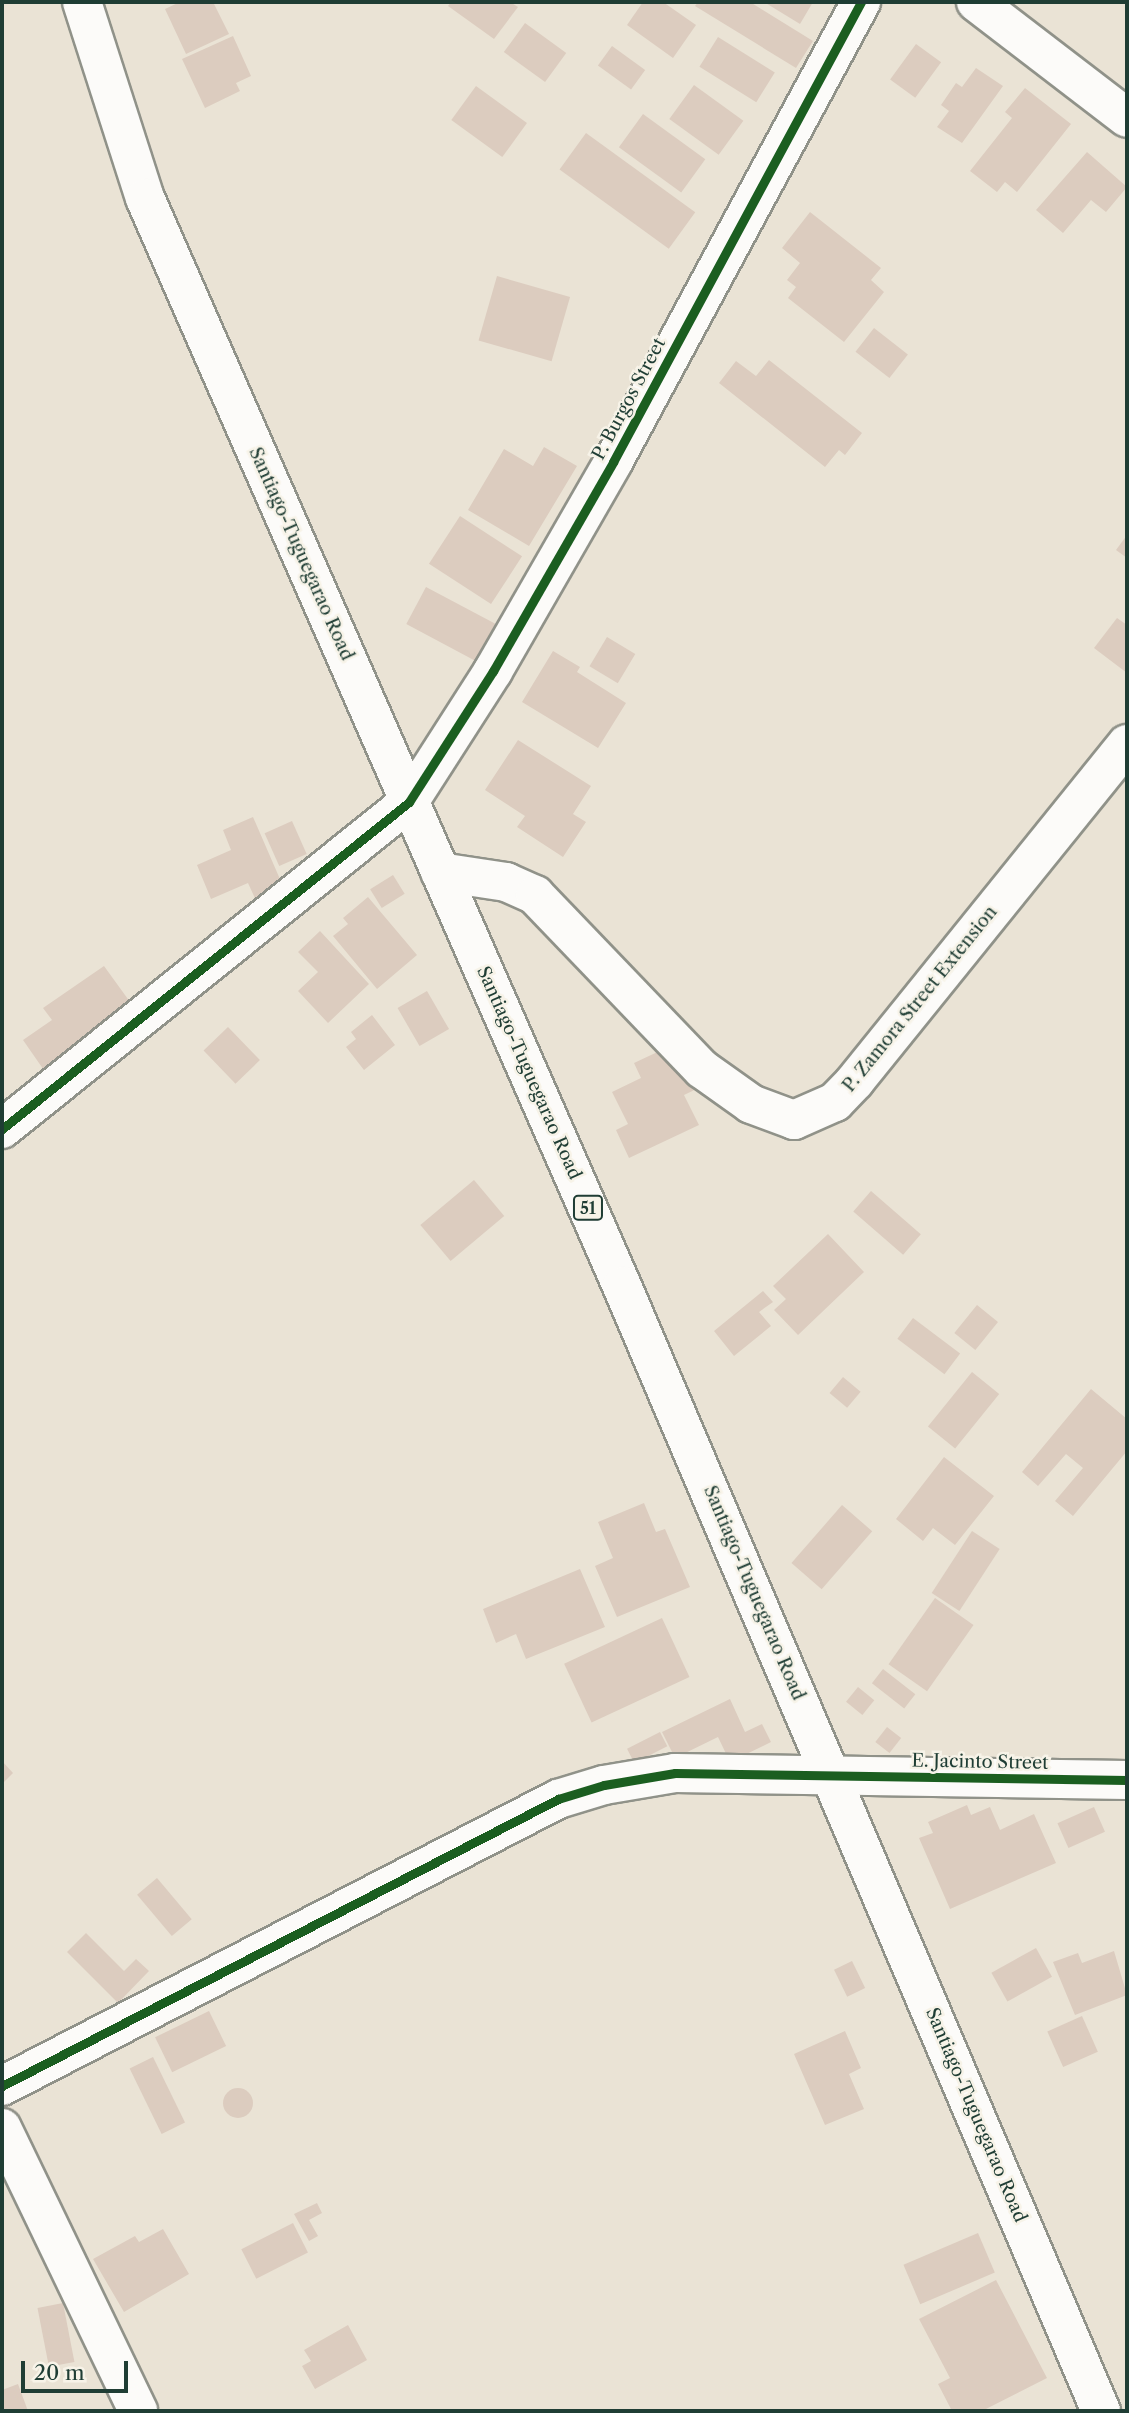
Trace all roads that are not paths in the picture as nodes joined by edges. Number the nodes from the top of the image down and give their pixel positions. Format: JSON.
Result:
{"nodes":[{"id":1,"x":82,"y":2,"type":"edge"},
{"id":2,"x":861,"y":2,"type":"edge"},
{"id":3,"x":976,"y":2,"type":"edge"},
{"id":4,"x":1127,"y":118,"type":"edge"},
{"id":5,"x":1127,"y":744,"type":"edge"},
{"id":6,"x":409,"y":802,"type":"junction"},
{"id":7,"x":440,"y":872,"type":"junction"},
{"id":8,"x":2,"y":1129,"type":"edge"},
{"id":9,"x":832,"y":1775,"type":"junction"},
{"id":10,"x":1127,"y":1780,"type":"edge"},
{"id":11,"x":2,"y":2086,"type":"edge"},
{"id":12,"x":2,"y":2128,"type":"edge"},
{"id":13,"x":138,"y":2411,"type":"edge"},
{"id":14,"x":1101,"y":2411,"type":"edge"}],
"edges":[{"from":1,"to":6,"type":"main road","name":"Santiago-Tuguegarao Road","number":"51"},
{"from":2,"to":6,"type":"main road","name":"P. Burgos Street"},
{"from":3,"to":4,"type":"main road"},
{"from":5,"to":7,"type":"main road","name":"P. Zamora Street Extension"},
{"from":6,"to":7,"type":"main road","name":"Santiago-Tuguegarao Road","number":"51"},
{"from":6,"to":8,"type":"main road","name":"P. Burgos Street"},
{"from":7,"to":9,"type":"main road","name":"Santiago-Tuguegarao Road","number":"51"},
{"from":9,"to":10,"type":"main road","name":"E. Jacinto Street"},
{"from":9,"to":11,"type":"main road","name":"E. Jacinto Street"},
{"from":9,"to":14,"type":"main road","name":"Santiago-Tuguegarao Road","number":"51"},
{"from":12,"to":13,"type":"main road"}]}
